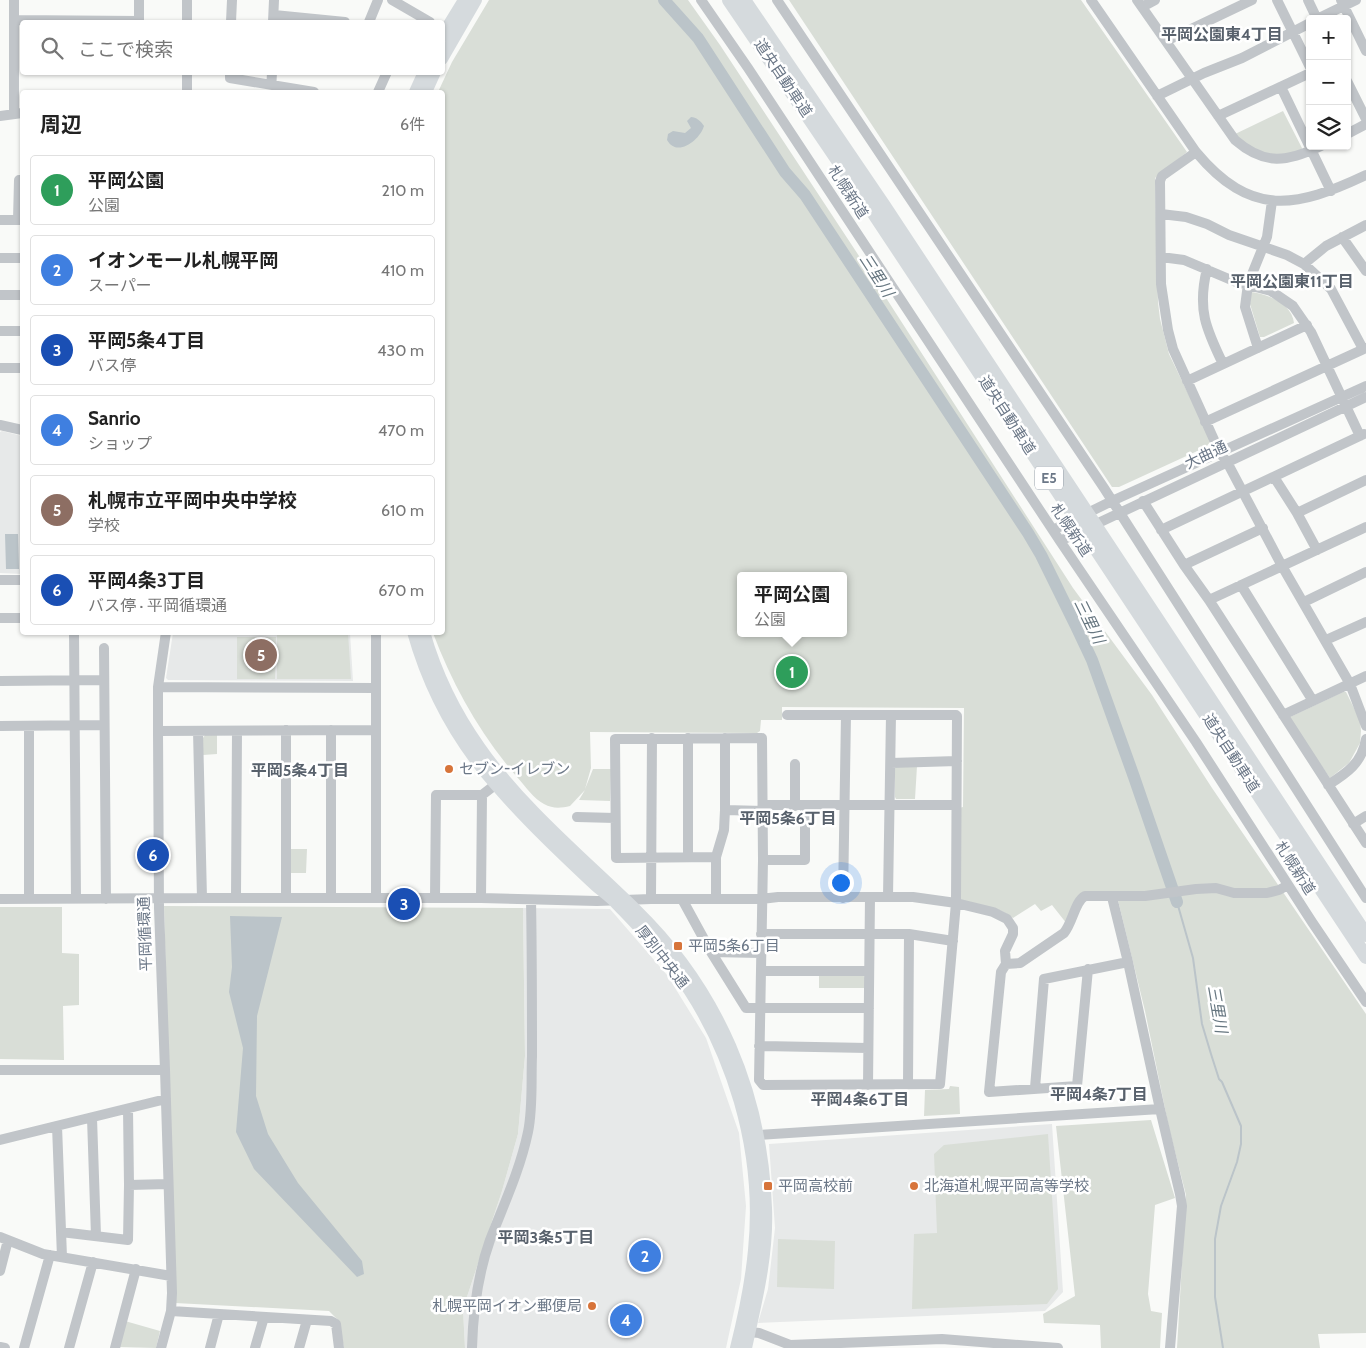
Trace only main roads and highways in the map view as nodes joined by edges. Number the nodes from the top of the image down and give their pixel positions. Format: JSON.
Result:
{"nodes":[{"id":1,"x":464,"y":0,"type":"edge"},
{"id":2,"x":476,"y":0,"type":"edge"},
{"id":3,"x":729,"y":0,"type":"edge"},
{"id":4,"x":744,"y":0,"type":"edge"},
{"id":5,"x":446,"y":34,"type":"edge"},
{"id":6,"x":423,"y":75,"type":"edge"},
{"id":7,"x":434,"y":75,"type":"edge"},
{"id":8,"x":416,"y":90,"type":"edge"},
{"id":9,"x":427,"y":90,"type":"edge"},
{"id":10,"x":414,"y":635,"type":"edge"},
{"id":11,"x":425,"y":635,"type":"edge"},
{"id":12,"x":619,"y":900,"type":"junction"},
{"id":13,"x":1366,"y":935,"type":"edge"},
{"id":14,"x":1366,"y":957,"type":"edge"},
{"id":15,"x":736,"y":1348,"type":"edge"},
{"id":16,"x":746,"y":1348,"type":"edge"}],
"edges":[{"from":1,"to":5,"type":"main road"},
{"from":2,"to":5,"type":"main road"},
{"from":3,"to":14,"type":"highway","name":"道央自動車道","number":"E5"},
{"from":4,"to":13,"type":"highway","name":"道央自動車道","number":"E5"},
{"from":6,"to":8,"type":"main road"},
{"from":7,"to":9,"type":"main road"},
{"from":10,"to":12,"type":"main road","name":"厚別中央通"},
{"from":11,"to":12,"type":"main road","name":"厚別中央通"},
{"from":12,"to":15,"type":"main road","name":"厚別中央通"},
{"from":12,"to":16,"type":"main road","name":"厚別中央通"}]}
